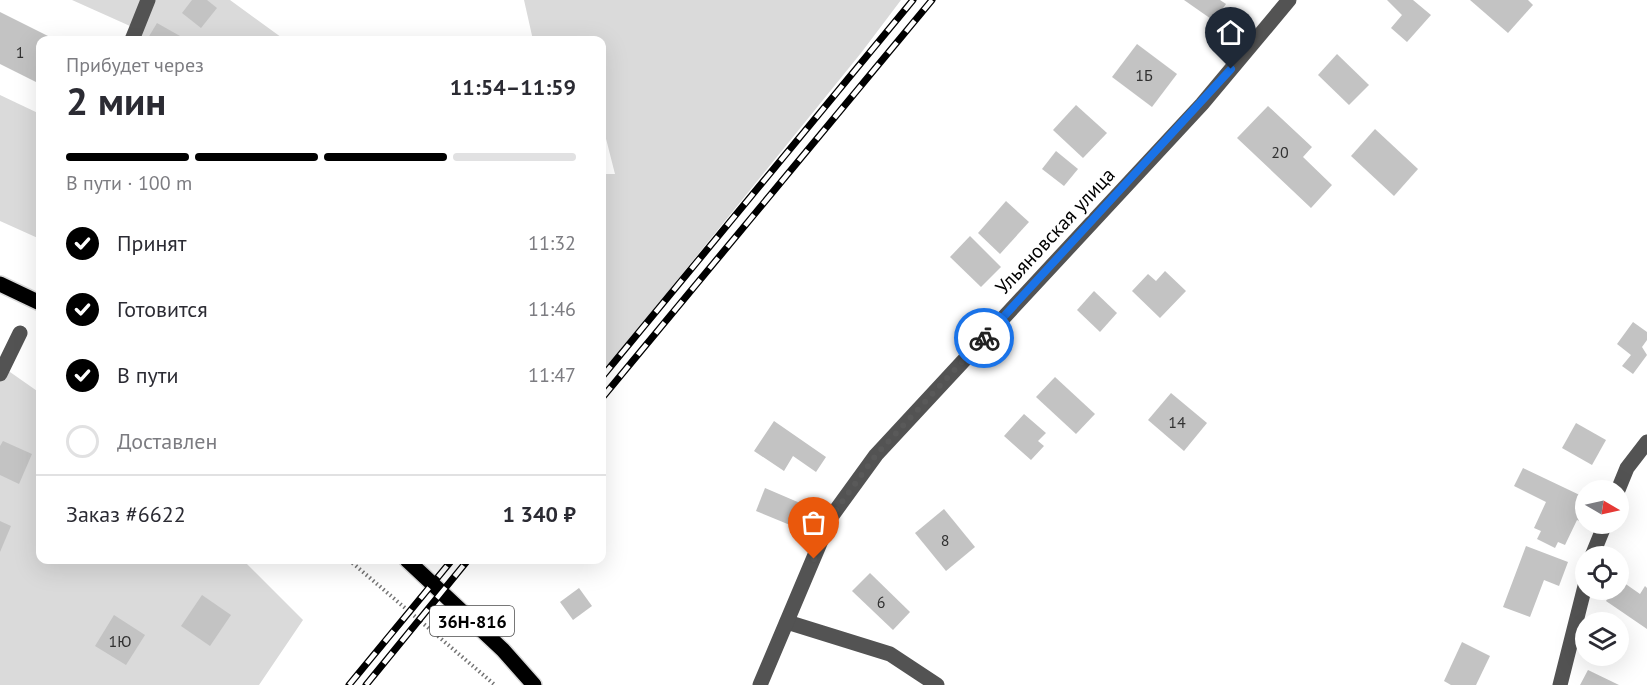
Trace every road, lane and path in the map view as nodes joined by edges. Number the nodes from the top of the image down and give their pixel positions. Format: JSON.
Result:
{"nodes":[{"id":1,"x":148,"y":0,"type":"edge"},
{"id":2,"x":1289,"y":0,"type":"edge"},
{"id":3,"x":134,"y":36,"type":"edge"},
{"id":4,"x":0,"y":284,"type":"edge"},
{"id":5,"x":36,"y":301,"type":"edge"},
{"id":6,"x":20,"y":333,"type":"dead end"},
{"id":7,"x":0,"y":374,"type":"edge"},
{"id":8,"x":1647,"y":442,"type":"edge"},
{"id":9,"x":1622,"y":480,"type":"edge"},
{"id":10,"x":354,"y":564,"type":"edge"},
{"id":11,"x":412,"y":564,"type":"edge"},
{"id":12,"x":1581,"y":600,"type":"edge"},
{"id":13,"x":787,"y":622,"type":"junction"},
{"id":14,"x":495,"y":685,"type":"edge"},
{"id":15,"x":534,"y":685,"type":"edge"},
{"id":16,"x":760,"y":685,"type":"edge"},
{"id":17,"x":937,"y":685,"type":"edge"},
{"id":18,"x":1560,"y":685,"type":"edge"}],
"edges":[{"from":1,"to":3,"type":"street"},
{"from":2,"to":13,"type":"street","name":"Ульяновская улица"},
{"from":4,"to":5,"type":"main road"},
{"from":6,"to":7,"type":"street"},
{"from":8,"to":9,"type":"street"},
{"from":10,"to":14,"type":"path"},
{"from":11,"to":15,"type":"main road","number":"36Н-816"},
{"from":12,"to":18,"type":"street"},
{"from":13,"to":16,"type":"street","name":"Ульяновская улица"},
{"from":13,"to":17,"type":"street"}]}
